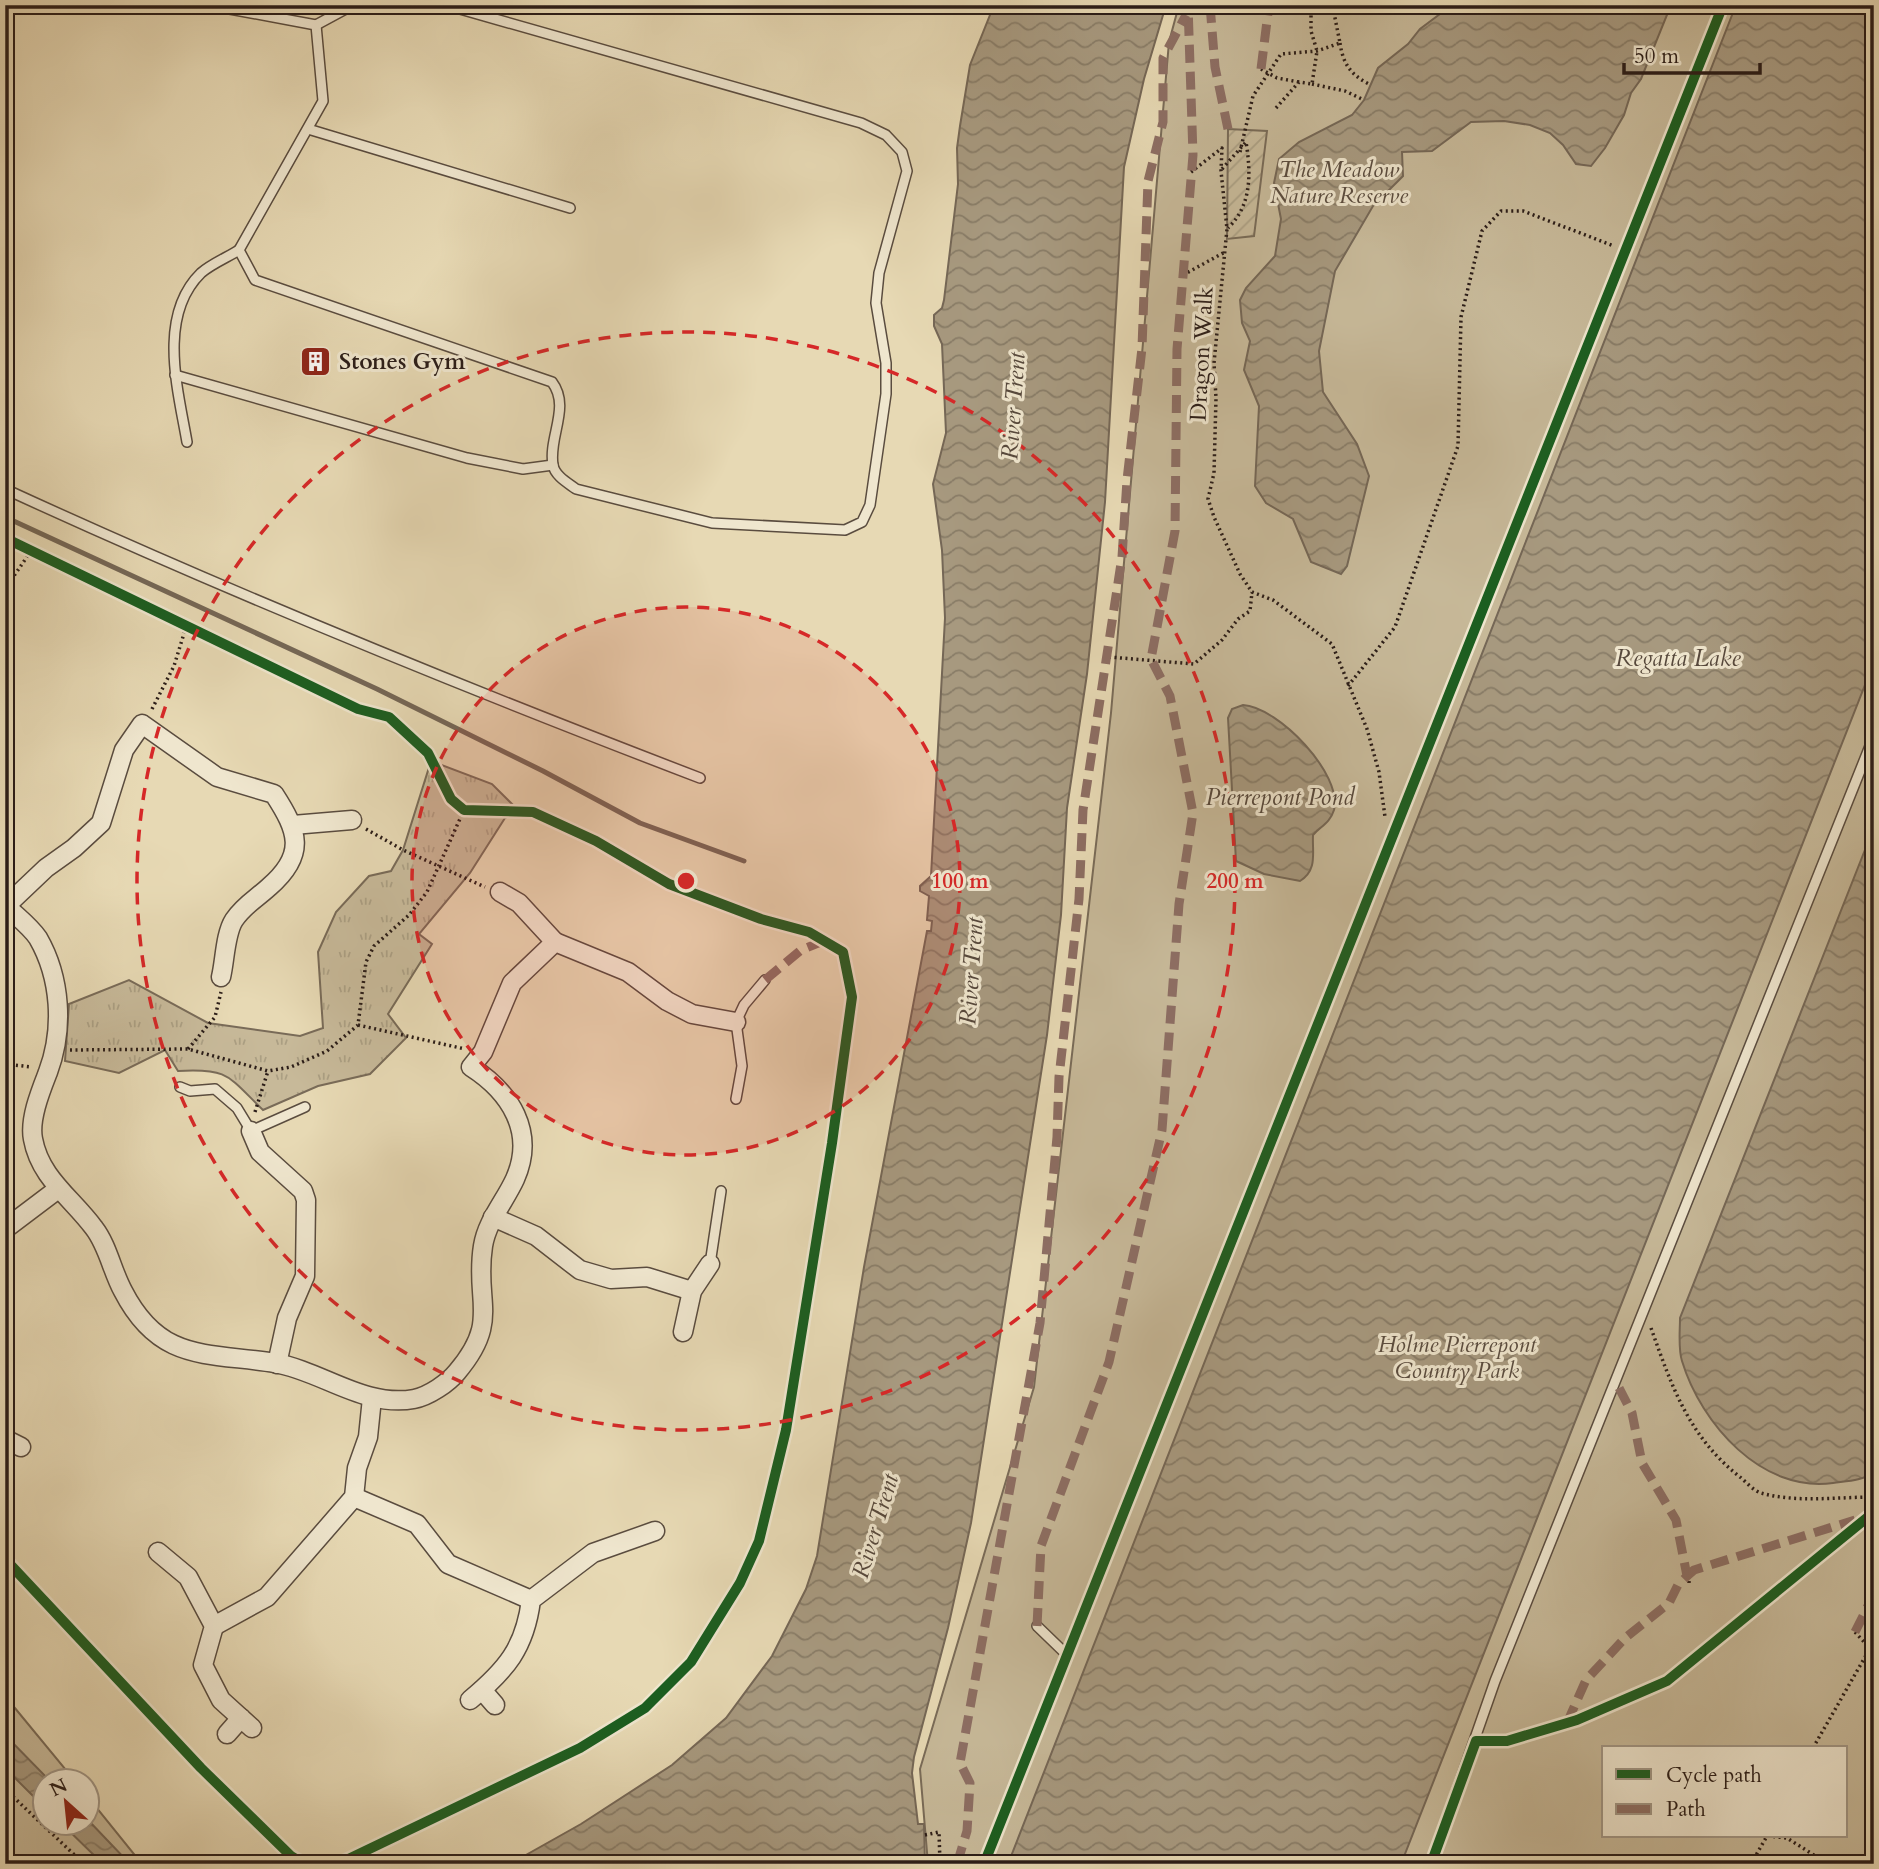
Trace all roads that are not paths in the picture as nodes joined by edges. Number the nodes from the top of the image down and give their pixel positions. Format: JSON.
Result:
{"nodes":[{"id":1,"x":208,"y":5,"type":"edge"},
{"id":2,"x":353,"y":5,"type":"edge"},
{"id":3,"x":446,"y":5,"type":"edge"},
{"id":4,"x":1723,"y":5,"type":"edge"},
{"id":5,"x":316,"y":25,"type":"junction"},
{"id":6,"x":308,"y":128,"type":"junction"},
{"id":7,"x":570,"y":208,"type":"dead end"},
{"id":8,"x":239,"y":250,"type":"junction"},
{"id":9,"x":175,"y":375,"type":"junction"},
{"id":10,"x":187,"y":442,"type":"dead end"},
{"id":11,"x":553,"y":465,"type":"junction"},
{"id":12,"x":5,"y":489,"type":"edge"},
{"id":13,"x":1874,"y":736,"type":"edge"},
{"id":14,"x":700,"y":778,"type":"dead end"},
{"id":15,"x":352,"y":820,"type":"road end"},
{"id":16,"x":293,"y":825,"type":"junction"},
{"id":17,"x":500,"y":892,"type":"road end"},
{"id":18,"x":6,"y":906,"type":"edge"},
{"id":19,"x":555,"y":942,"type":"junction"},
{"id":20,"x":221,"y":978,"type":"road end"},
{"id":21,"x":765,"y":980,"type":"dead end"},
{"id":22,"x":736,"y":1022,"type":"junction"},
{"id":23,"x":180,"y":1087,"type":"dead end"},
{"id":24,"x":736,"y":1099,"type":"dead end"},
{"id":25,"x":305,"y":1107,"type":"dead end"},
{"id":26,"x":251,"y":1131,"type":"junction"},
{"id":27,"x":58,"y":1189,"type":"junction"},
{"id":28,"x":721,"y":1191,"type":"dead end"},
{"id":29,"x":493,"y":1217,"type":"junction"},
{"id":30,"x":5,"y":1229,"type":"edge"},
{"id":31,"x":710,"y":1264,"type":"joint"},
{"id":32,"x":692,"y":1291,"type":"junction"},
{"id":33,"x":683,"y":1332,"type":"dead end"},
{"id":34,"x":277,"y":1364,"type":"junction"},
{"id":35,"x":372,"y":1398,"type":"junction"},
{"id":36,"x":354,"y":1496,"type":"junction"},
{"id":37,"x":655,"y":1531,"type":"dead end"},
{"id":38,"x":158,"y":1552,"type":"dead end"},
{"id":39,"x":531,"y":1600,"type":"junction"},
{"id":40,"x":214,"y":1626,"type":"junction"},
{"id":41,"x":1037,"y":1626,"type":"dead end"},
{"id":42,"x":1067,"y":1655,"type":"junction"},
{"id":43,"x":495,"y":1705,"type":"dead end"},
{"id":44,"x":228,"y":1734,"type":"dead end"},
{"id":45,"x":984,"y":1864,"type":"edge"},
{"id":46,"x":1431,"y":1864,"type":"edge"}],
"edges":[{"from":1,"to":5,"type":"lane"},
{"from":2,"to":5,"type":"lane"},
{"from":3,"to":11,"type":"lane"},
{"from":4,"to":42,"type":"lane"},
{"from":5,"to":6,"type":"lane"},
{"from":6,"to":7,"type":"lane"},
{"from":6,"to":8,"type":"lane"},
{"from":8,"to":9,"type":"lane"},
{"from":8,"to":11,"type":"lane"},
{"from":9,"to":10,"type":"lane"},
{"from":9,"to":11,"type":"lane"},
{"from":12,"to":14,"type":"lane"},
{"from":13,"to":46,"type":"lane"},
{"from":15,"to":16,"type":"street"},
{"from":16,"to":18,"type":"street"},
{"from":16,"to":20,"type":"street"},
{"from":17,"to":19,"type":"street"},
{"from":18,"to":27,"type":"street"},
{"from":19,"to":22,"type":"street"},
{"from":19,"to":29,"type":"street"},
{"from":21,"to":22,"type":"lane"},
{"from":22,"to":24,"type":"lane"},
{"from":23,"to":26,"type":"lane"},
{"from":25,"to":26,"type":"lane"},
{"from":26,"to":34,"type":"street"},
{"from":27,"to":30,"type":"street"},
{"from":27,"to":34,"type":"street"},
{"from":28,"to":31,"type":"lane"},
{"from":29,"to":32,"type":"street"},
{"from":29,"to":35,"type":"street"},
{"from":31,"to":32,"type":"street"},
{"from":32,"to":33,"type":"street"},
{"from":34,"to":35,"type":"street"},
{"from":35,"to":36,"type":"street"},
{"from":36,"to":39,"type":"street"},
{"from":36,"to":40,"type":"street"},
{"from":37,"to":39,"type":"street"},
{"from":38,"to":40,"type":"street"},
{"from":39,"to":43,"type":"street"},
{"from":40,"to":44,"type":"street"},
{"from":41,"to":42,"type":"lane"},
{"from":42,"to":45,"type":"lane"}]}
